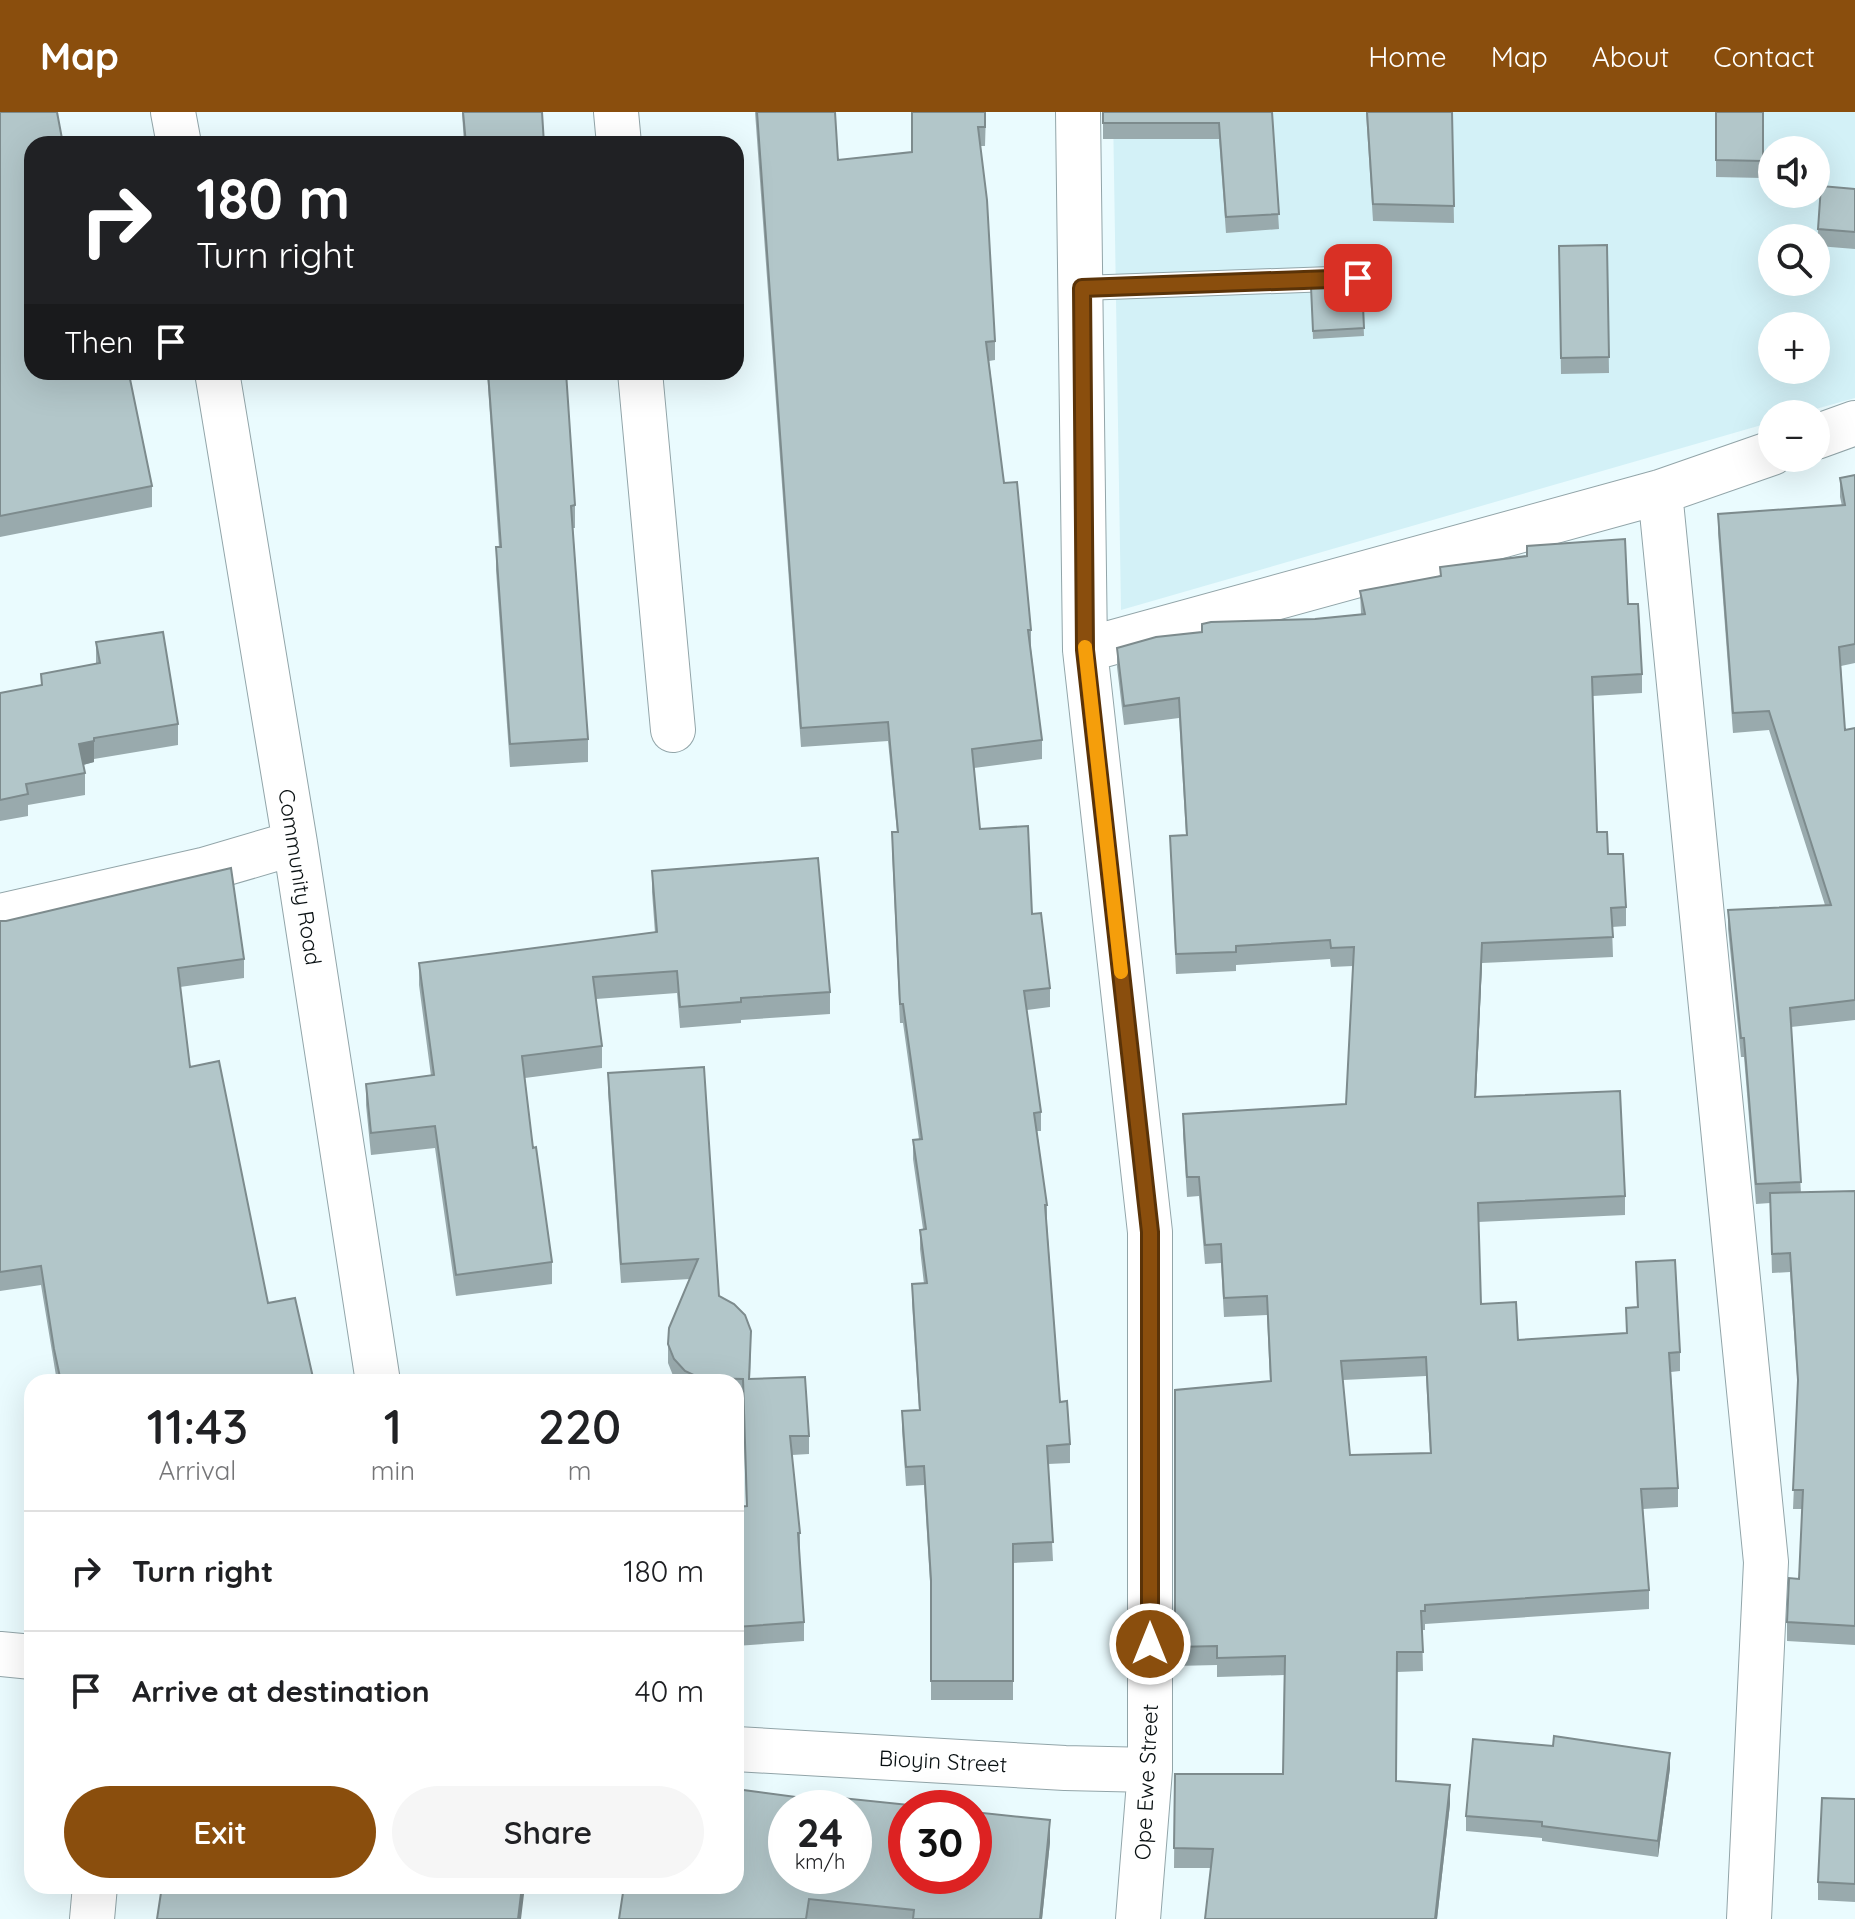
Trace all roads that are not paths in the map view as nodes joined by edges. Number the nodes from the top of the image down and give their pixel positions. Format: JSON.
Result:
{"nodes":[{"id":1,"x":173,"y":112,"type":"edge"},
{"id":2,"x":616,"y":112,"type":"edge"},
{"id":3,"x":1078,"y":112,"type":"edge"},
{"id":4,"x":178,"y":136,"type":"edge"},
{"id":5,"x":618,"y":136,"type":"edge"},
{"id":6,"x":1358,"y":278,"type":"dead end"},
{"id":7,"x":1082,"y":288,"type":"junction"},
{"id":8,"x":218,"y":380,"type":"edge"},
{"id":9,"x":641,"y":380,"type":"edge"},
{"id":10,"x":1855,"y":423,"type":"edge"},
{"id":11,"x":1830,"y":432,"type":"edge"},
{"id":12,"x":1758,"y":458,"type":"edge"},
{"id":13,"x":1660,"y":492,"type":"junction"},
{"id":14,"x":1085,"y":650,"type":"junction"},
{"id":15,"x":673,"y":730,"type":"dead end"},
{"id":16,"x":295,"y":843,"type":"junction"},
{"id":17,"x":0,"y":916,"type":"edge"},
{"id":18,"x":377,"y":1374,"type":"edge"},
{"id":19,"x":0,"y":1654,"type":"edge"},
{"id":20,"x":24,"y":1656,"type":"edge"},
{"id":21,"x":744,"y":1749,"type":"edge"},
{"id":22,"x":1150,"y":1770,"type":"junction"},
{"id":23,"x":94,"y":1894,"type":"edge"},
{"id":24,"x":92,"y":1919,"type":"edge"},
{"id":25,"x":1138,"y":1919,"type":"edge"},
{"id":26,"x":1749,"y":1919,"type":"edge"}],
"edges":[{"from":1,"to":4,"type":"street"},
{"from":2,"to":5,"type":"street"},
{"from":3,"to":7,"type":"street","name":"Ope Ewe Street"},
{"from":6,"to":7,"type":"lane"},
{"from":7,"to":14,"type":"street","name":"Ope Ewe Street"},
{"from":8,"to":16,"type":"street","name":"Community Road"},
{"from":9,"to":15,"type":"street"},
{"from":10,"to":11,"type":"street"},
{"from":12,"to":13,"type":"street"},
{"from":13,"to":14,"type":"street"},
{"from":13,"to":26,"type":"street"},
{"from":14,"to":22,"type":"street","name":"Ope Ewe Street"},
{"from":16,"to":17,"type":"street"},
{"from":16,"to":18,"type":"street","name":"Community Road"},
{"from":19,"to":20,"type":"street"},
{"from":21,"to":22,"type":"street","name":"Bioyin Street"},
{"from":22,"to":25,"type":"street","name":"Ope Ewe Street"},
{"from":23,"to":24,"type":"street"}]}
